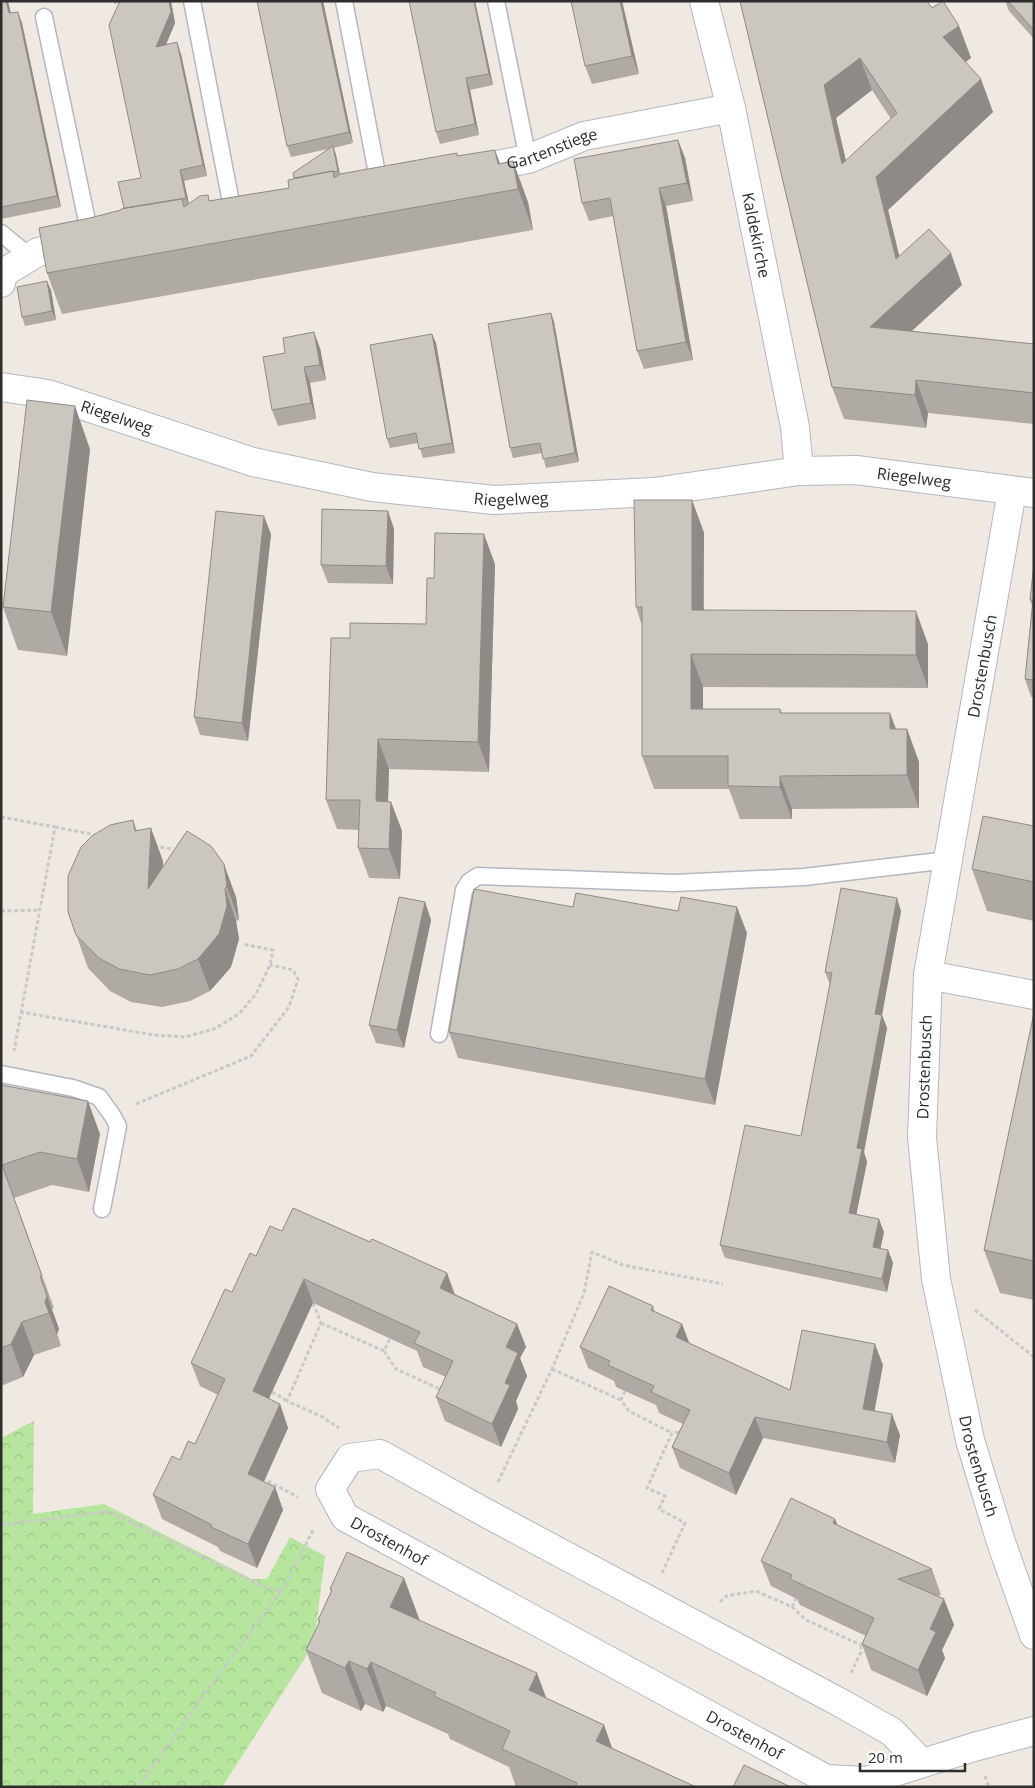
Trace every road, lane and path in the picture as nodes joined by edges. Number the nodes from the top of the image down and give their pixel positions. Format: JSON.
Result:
{"nodes":[{"id":1,"x":192,"y":1,"type":"edge"},
{"id":2,"x":344,"y":1,"type":"edge"},
{"id":3,"x":496,"y":1,"type":"edge"},
{"id":4,"x":704,"y":1,"type":"edge"},
{"id":5,"x":44,"y":17,"type":"dead end"},
{"id":6,"x":731,"y":108,"type":"junction"},
{"id":7,"x":528,"y":159,"type":"junction"},
{"id":8,"x":454,"y":174,"type":"edge"},
{"id":9,"x":408,"y":183,"type":"edge"},
{"id":10,"x":380,"y":189,"type":"junction"},
{"id":11,"x":354,"y":195,"type":"edge"},
{"id":12,"x":263,"y":213,"type":"edge"},
{"id":13,"x":234,"y":218,"type":"junction"},
{"id":14,"x":206,"y":223,"type":"edge"},
{"id":15,"x":1,"y":233,"type":"edge"},
{"id":16,"x":120,"y":236,"type":"edge"},
{"id":17,"x":91,"y":241,"type":"junction"},
{"id":18,"x":30,"y":256,"type":"junction"},
{"id":19,"x":1,"y":283,"type":"edge"},
{"id":20,"x":1,"y":387,"type":"edge"},
{"id":21,"x":799,"y":470,"type":"junction"},
{"id":22,"x":1023,"y":492,"type":"edge"},
{"id":23,"x":1,"y":817,"type":"edge"},
{"id":24,"x":55,"y":827,"type":"junction"},
{"id":25,"x":104,"y":836,"type":"edge"},
{"id":26,"x":152,"y":845,"type":"edge"},
{"id":27,"x":172,"y":849,"type":"edge"},
{"id":28,"x":948,"y":860,"type":"junction"},
{"id":29,"x":40,"y":910,"type":"junction"},
{"id":30,"x":1,"y":911,"type":"edge"},
{"id":31,"x":242,"y":944,"type":"dead end"},
{"id":32,"x":270,"y":965,"type":"junction"},
{"id":33,"x":928,"y":975,"type":"junction"},
{"id":34,"x":1034,"y":994,"type":"edge"},
{"id":35,"x":20,"y":1012,"type":"junction"},
{"id":36,"x":439,"y":1034,"type":"dead end"},
{"id":37,"x":5,"y":1075,"type":"edge"},
{"id":38,"x":112,"y":1115,"type":"junction"},
{"id":39,"x":102,"y":1209,"type":"dead end"},
{"id":40,"x":723,"y":1284,"type":"dead end"},
{"id":41,"x":313,"y":1303,"type":"edge"},
{"id":42,"x":973,"y":1309,"type":"dead end"},
{"id":43,"x":321,"y":1323,"type":"junction"},
{"id":44,"x":390,"y":1338,"type":"edge"},
{"id":45,"x":384,"y":1351,"type":"junction"},
{"id":46,"x":1034,"y":1357,"type":"edge"},
{"id":47,"x":552,"y":1369,"type":"junction"},
{"id":48,"x":453,"y":1388,"type":"edge"},
{"id":49,"x":625,"y":1391,"type":"edge"},
{"id":50,"x":272,"y":1392,"type":"dead end"},
{"id":51,"x":621,"y":1400,"type":"junction"},
{"id":52,"x":287,"y":1401,"type":"junction"},
{"id":53,"x":321,"y":1416,"type":"dead end"},
{"id":54,"x":689,"y":1432,"type":"edge"},
{"id":55,"x":672,"y":1433,"type":"junction"},
{"id":56,"x":257,"y":1476,"type":"edge"},
{"id":57,"x":303,"y":1499,"type":"dead end"},
{"id":58,"x":338,"y":1503,"type":"junction"},
{"id":59,"x":484,"y":1512,"type":"junction"},
{"id":60,"x":1,"y":1525,"type":"edge"},
{"id":61,"x":281,"y":1591,"type":"junction"},
{"id":62,"x":733,"y":1594,"type":"dead end"},
{"id":63,"x":796,"y":1598,"type":"edge"},
{"id":64,"x":648,"y":1600,"type":"junction"},
{"id":65,"x":792,"y":1607,"type":"junction"},
{"id":66,"x":1034,"y":1636,"type":"edge"},
{"id":67,"x":870,"y":1641,"type":"edge"},
{"id":68,"x":861,"y":1645,"type":"junction"},
{"id":69,"x":850,"y":1675,"type":"dead end"},
{"id":70,"x":1034,"y":1731,"type":"edge"},
{"id":71,"x":922,"y":1763,"type":"junction"},
{"id":72,"x":138,"y":1787,"type":"edge"}],
"edges":[{"from":1,"to":13,"type":"lane"},
{"from":2,"to":10,"type":"lane"},
{"from":3,"to":7,"type":"lane"},
{"from":4,"to":6,"type":"street","name":"Kaldekirche"},
{"from":5,"to":17,"type":"lane"},
{"from":6,"to":7,"type":"street","name":"Gartenstiege"},
{"from":6,"to":21,"type":"street","name":"Kaldekirche"},
{"from":7,"to":8,"type":"street","name":"Gartenstiege"},
{"from":9,"to":10,"type":"street"},
{"from":10,"to":11,"type":"street"},
{"from":12,"to":13,"type":"street"},
{"from":13,"to":14,"type":"street"},
{"from":15,"to":18,"type":"lane"},
{"from":16,"to":17,"type":"street"},
{"from":17,"to":18,"type":"street"},
{"from":18,"to":19,"type":"street"},
{"from":20,"to":21,"type":"street","name":"Riegelweg"},
{"from":21,"to":22,"type":"street","name":"Riegelweg"},
{"from":22,"to":28,"type":"street","name":"Drostenbusch"},
{"from":23,"to":24,"type":"path"},
{"from":24,"to":25,"type":"path"},
{"from":24,"to":29,"type":"path"},
{"from":26,"to":27,"type":"path"},
{"from":28,"to":33,"type":"street","name":"Drostenbusch"},
{"from":28,"to":36,"type":"lane"},
{"from":29,"to":30,"type":"path"},
{"from":29,"to":35,"type":"path"},
{"from":31,"to":32,"type":"path"},
{"from":32,"to":35,"type":"path"},
{"from":32,"to":38,"type":"path"},
{"from":33,"to":34,"type":"street"},
{"from":33,"to":66,"type":"street","name":"Drostenbusch"},
{"from":35,"to":37,"type":"path"},
{"from":37,"to":38,"type":"lane"},
{"from":38,"to":39,"type":"lane"},
{"from":40,"to":47,"type":"path"},
{"from":41,"to":43,"type":"path"},
{"from":42,"to":46,"type":"path"},
{"from":43,"to":45,"type":"path"},
{"from":43,"to":52,"type":"path"},
{"from":44,"to":45,"type":"path"},
{"from":45,"to":48,"type":"path"},
{"from":47,"to":51,"type":"path"},
{"from":47,"to":59,"type":"path"},
{"from":49,"to":51,"type":"path"},
{"from":50,"to":52,"type":"path"},
{"from":51,"to":55,"type":"path"},
{"from":52,"to":53,"type":"path"},
{"from":54,"to":55,"type":"path"},
{"from":55,"to":64,"type":"path"},
{"from":56,"to":57,"type":"path"},
{"from":58,"to":59,"type":"street","name":"Drostenhof"},
{"from":58,"to":61,"type":"path"},
{"from":58,"to":71,"type":"street","name":"Drostenhof"},
{"from":59,"to":64,"type":"street","name":"Drostenhof"},
{"from":60,"to":61,"type":"path"},
{"from":61,"to":72,"type":"path"},
{"from":62,"to":65,"type":"path"},
{"from":63,"to":65,"type":"path"},
{"from":64,"to":71,"type":"street","name":"Drostenhof"},
{"from":65,"to":68,"type":"path"},
{"from":67,"to":68,"type":"path"},
{"from":68,"to":69,"type":"path"},
{"from":70,"to":71,"type":"street","name":"Drostenhof"}]}
